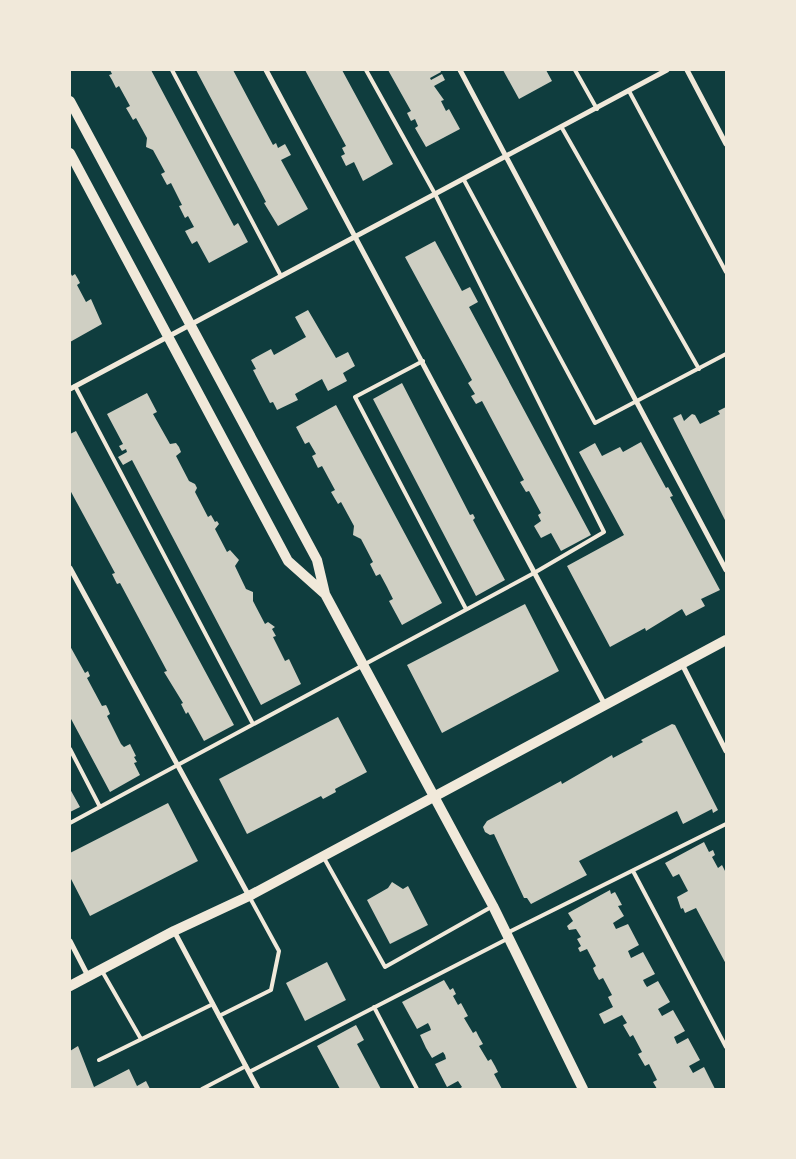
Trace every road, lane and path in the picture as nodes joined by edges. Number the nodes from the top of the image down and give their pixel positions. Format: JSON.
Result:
{"nodes":[{"id":1,"x":172,"y":70,"type":"edge"},
{"id":2,"x":266,"y":70,"type":"edge"},
{"id":3,"x":366,"y":70,"type":"edge"},
{"id":4,"x":460,"y":70,"type":"edge"},
{"id":5,"x":575,"y":70,"type":"edge"},
{"id":6,"x":667,"y":70,"type":"edge"},
{"id":7,"x":687,"y":70,"type":"edge"},
{"id":8,"x":629,"y":91,"type":"junction"},
{"id":9,"x":70,"y":101,"type":"edge"},
{"id":10,"x":597,"y":109,"type":"junction"},
{"id":11,"x":562,"y":128,"type":"junction"},
{"id":12,"x":726,"y":144,"type":"edge"},
{"id":13,"x":70,"y":153,"type":"edge"},
{"id":14,"x":507,"y":157,"type":"junction"},
{"id":15,"x":464,"y":180,"type":"junction"},
{"id":16,"x":435,"y":194,"type":"junction"},
{"id":17,"x":354,"y":236,"type":"junction"},
{"id":18,"x":726,"y":272,"type":"edge"},
{"id":19,"x":281,"y":276,"type":"junction"},
{"id":20,"x":189,"y":324,"type":"junction"},
{"id":21,"x":166,"y":336,"type":"junction"},
{"id":22,"x":726,"y":354,"type":"edge"},
{"id":23,"x":423,"y":361,"type":"junction"},
{"id":24,"x":699,"y":369,"type":"junction"},
{"id":25,"x":72,"y":387,"type":"edge"},
{"id":26,"x":636,"y":402,"type":"junction"},
{"id":27,"x":70,"y":568,"type":"edge"},
{"id":28,"x":726,"y":570,"type":"edge"},
{"id":29,"x":534,"y":573,"type":"junction"},
{"id":30,"x":325,"y":594,"type":"junction"},
{"id":31,"x":466,"y":609,"type":"junction"},
{"id":32,"x":726,"y":640,"type":"edge"},
{"id":33,"x":363,"y":664,"type":"junction"},
{"id":34,"x":682,"y":664,"type":"junction"},
{"id":35,"x":605,"y":705,"type":"junction"},
{"id":36,"x":253,"y":724,"type":"junction"},
{"id":37,"x":70,"y":749,"type":"edge"},
{"id":38,"x":726,"y":751,"type":"edge"},
{"id":39,"x":177,"y":766,"type":"junction"},
{"id":40,"x":436,"y":796,"type":"junction"},
{"id":41,"x":100,"y":807,"type":"junction"},
{"id":42,"x":70,"y":823,"type":"edge"},
{"id":43,"x":726,"y":824,"type":"edge"},
{"id":44,"x":323,"y":856,"type":"junction"},
{"id":45,"x":633,"y":871,"type":"junction"},
{"id":46,"x":249,"y":896,"type":"junction"},
{"id":47,"x":493,"y":906,"type":"junction"},
{"id":48,"x":174,"y":931,"type":"junction"},
{"id":49,"x":508,"y":936,"type":"junction"},
{"id":50,"x":70,"y":941,"type":"edge"},
{"id":51,"x":101,"y":970,"type":"junction"},
{"id":52,"x":89,"y":976,"type":"junction"},
{"id":53,"x":70,"y":986,"type":"edge"},
{"id":54,"x":212,"y":1004,"type":"junction"},
{"id":55,"x":374,"y":1007,"type":"junction"},
{"id":56,"x":219,"y":1016,"type":"junction"},
{"id":57,"x":141,"y":1039,"type":"junction"},
{"id":58,"x":726,"y":1046,"type":"edge"},
{"id":59,"x":98,"y":1060,"type":"dead end"},
{"id":60,"x":248,"y":1069,"type":"junction"},
{"id":61,"x":202,"y":1089,"type":"edge"},
{"id":62,"x":258,"y":1089,"type":"edge"},
{"id":63,"x":417,"y":1089,"type":"edge"},
{"id":64,"x":583,"y":1089,"type":"edge"}],
"edges":[{"from":1,"to":19,"type":"lane"},
{"from":2,"to":17,"type":"street"},
{"from":3,"to":16,"type":"lane"},
{"from":4,"to":14,"type":"street"},
{"from":5,"to":10,"type":"lane"},
{"from":6,"to":8,"type":"street"},
{"from":7,"to":12,"type":"street"},
{"from":8,"to":10,"type":"street"},
{"from":8,"to":18,"type":"lane"},
{"from":9,"to":20,"type":"main road"},
{"from":10,"to":11,"type":"street"},
{"from":11,"to":14,"type":"street"},
{"from":11,"to":24,"type":"lane"},
{"from":13,"to":21,"type":"main road"},
{"from":14,"to":15,"type":"street"},
{"from":14,"to":26,"type":"street"},
{"from":15,"to":16,"type":"street"},
{"from":15,"to":26,"type":"lane"},
{"from":16,"to":17,"type":"street"},
{"from":16,"to":29,"type":"lane"},
{"from":17,"to":19,"type":"street"},
{"from":17,"to":23,"type":"street"},
{"from":19,"to":20,"type":"street"},
{"from":20,"to":21,"type":"street"},
{"from":20,"to":30,"type":"main road"},
{"from":21,"to":25,"type":"street"},
{"from":21,"to":30,"type":"main road"},
{"from":22,"to":24,"type":"lane"},
{"from":23,"to":29,"type":"street"},
{"from":23,"to":31,"type":"lane"},
{"from":24,"to":26,"type":"lane"},
{"from":25,"to":36,"type":"lane"},
{"from":26,"to":28,"type":"street"},
{"from":27,"to":39,"type":"street"},
{"from":29,"to":31,"type":"lane"},
{"from":29,"to":35,"type":"street"},
{"from":30,"to":33,"type":"main road"},
{"from":31,"to":33,"type":"lane"},
{"from":32,"to":34,"type":"main road"},
{"from":33,"to":36,"type":"lane"},
{"from":33,"to":40,"type":"main road"},
{"from":34,"to":35,"type":"main road"},
{"from":34,"to":38,"type":"street"},
{"from":35,"to":40,"type":"main road"},
{"from":36,"to":39,"type":"lane"},
{"from":37,"to":41,"type":"lane"},
{"from":39,"to":41,"type":"lane"},
{"from":39,"to":46,"type":"street"},
{"from":40,"to":44,"type":"main road"},
{"from":40,"to":47,"type":"main road"},
{"from":41,"to":42,"type":"lane"},
{"from":43,"to":45,"type":"lane"},
{"from":44,"to":46,"type":"main road"},
{"from":44,"to":47,"type":"lane"},
{"from":45,"to":49,"type":"lane"},
{"from":45,"to":58,"type":"lane"},
{"from":46,"to":48,"type":"main road"},
{"from":46,"to":56,"type":"lane"},
{"from":47,"to":49,"type":"main road"},
{"from":48,"to":51,"type":"main road"},
{"from":48,"to":54,"type":"street"},
{"from":49,"to":55,"type":"lane"},
{"from":49,"to":64,"type":"main road"},
{"from":50,"to":52,"type":"street"},
{"from":51,"to":52,"type":"main road"},
{"from":51,"to":57,"type":"lane"},
{"from":52,"to":53,"type":"main road"},
{"from":54,"to":56,"type":"street"},
{"from":54,"to":57,"type":"lane"},
{"from":55,"to":60,"type":"lane"},
{"from":55,"to":63,"type":"lane"},
{"from":56,"to":60,"type":"street"},
{"from":57,"to":59,"type":"lane"},
{"from":60,"to":61,"type":"lane"},
{"from":60,"to":62,"type":"street"}]}
